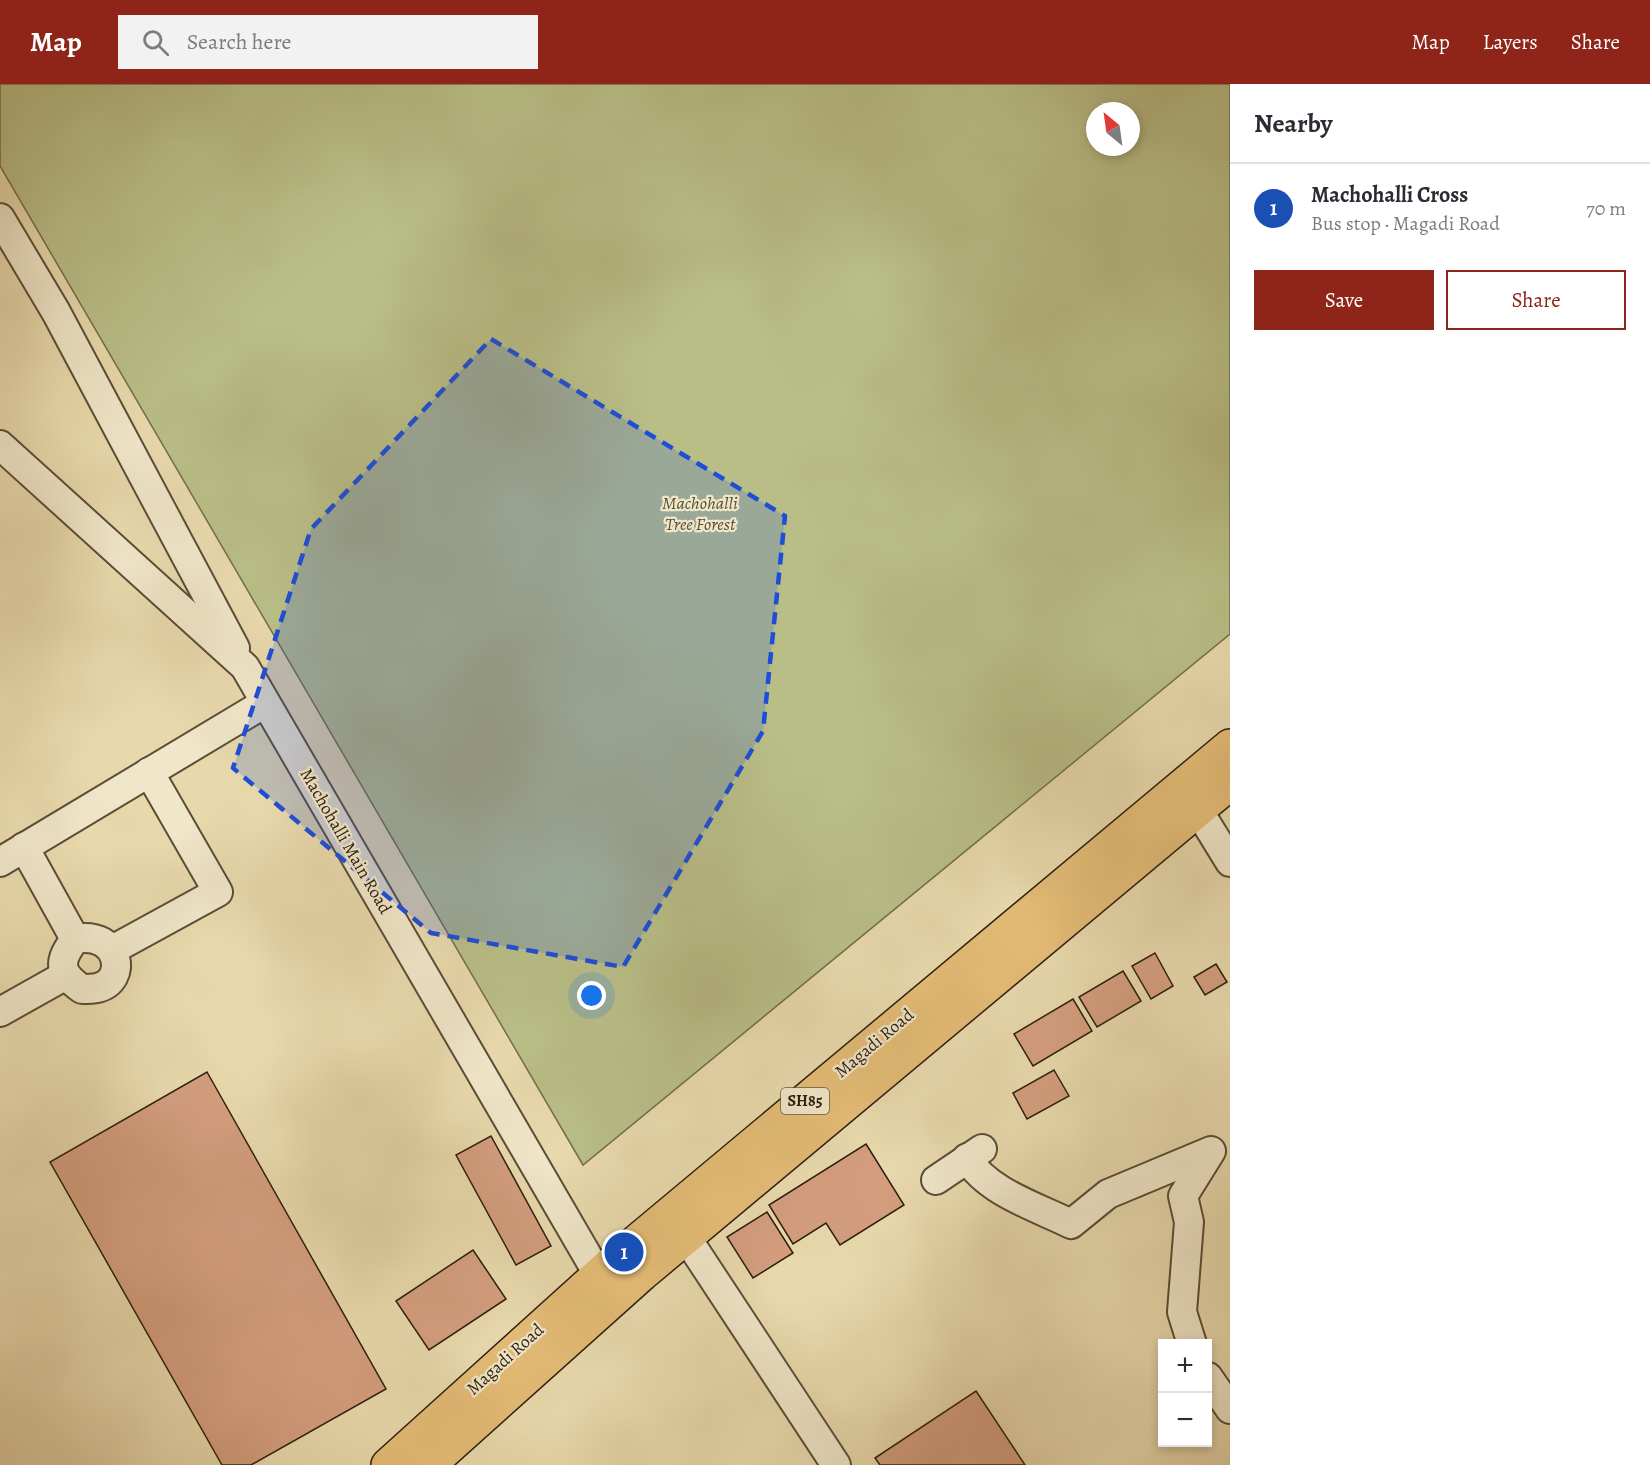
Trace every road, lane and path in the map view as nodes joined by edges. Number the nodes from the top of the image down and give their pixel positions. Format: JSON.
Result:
{"nodes":[{"id":1,"x":0,"y":218,"type":"edge"},
{"id":2,"x":5,"y":459,"type":"edge"},
{"id":3,"x":245,"y":667,"type":"junction"},
{"id":4,"x":265,"y":703,"type":"junction"},
{"id":5,"x":1230,"y":746,"type":"edge"},
{"id":6,"x":149,"y":772,"type":"junction"},
{"id":7,"x":1230,"y":783,"type":"edge"},
{"id":8,"x":1198,"y":810,"type":"junction"},
{"id":9,"x":24,"y":847,"type":"junction"},
{"id":10,"x":0,"y":862,"type":"edge"},
{"id":11,"x":1230,"y":862,"type":"edge"},
{"id":12,"x":75,"y":939,"type":"junction"},
{"id":13,"x":112,"y":951,"type":"junction"},
{"id":14,"x":66,"y":975,"type":"junction"},
{"id":15,"x":0,"y":1012,"type":"edge"},
{"id":16,"x":1221,"y":1145,"type":"edge"},
{"id":17,"x":936,"y":1180,"type":"dead end"},
{"id":18,"x":686,"y":1237,"type":"junction"},
{"id":19,"x":607,"y":1286,"type":"junction"},
{"id":20,"x":1190,"y":1339,"type":"edge"},
{"id":21,"x":1212,"y":1383,"type":"edge"},
{"id":22,"x":1230,"y":1409,"type":"edge"},
{"id":23,"x":388,"y":1465,"type":"edge"},
{"id":24,"x":429,"y":1465,"type":"edge"},
{"id":25,"x":836,"y":1465,"type":"edge"}],
"edges":[{"from":1,"to":3,"type":"street"},
{"from":2,"to":3,"type":"street","name":"Machohalli Main Road"},
{"from":3,"to":4,"type":"street","name":"Machohalli Main Road"},
{"from":4,"to":6,"type":"street"},
{"from":4,"to":19,"type":"street","name":"Machohalli Main Road"},
{"from":5,"to":19,"type":"main road","name":"Magadi Road","number":"SH85"},
{"from":6,"to":9,"type":"street"},
{"from":6,"to":13,"type":"street"},
{"from":7,"to":8,"type":"main road","name":"Magadi Road","number":"SH85"},
{"from":8,"to":11,"type":"street"},
{"from":8,"to":18,"type":"main road","name":"Magadi Road","number":"SH85"},
{"from":9,"to":10,"type":"street"},
{"from":9,"to":12,"type":"street"},
{"from":12,"to":13,"type":"street"},
{"from":12,"to":14,"type":"street"},
{"from":13,"to":14,"type":"street"},
{"from":14,"to":15,"type":"street"},
{"from":16,"to":17,"type":"street"},
{"from":16,"to":20,"type":"street"},
{"from":18,"to":19,"type":"main road","name":"Magadi Road","number":"SH85"},
{"from":18,"to":25,"type":"street"},
{"from":19,"to":23,"type":"main road","name":"Magadi Road","number":"SH85"},
{"from":19,"to":24,"type":"main road","name":"Magadi Road","number":"SH85"},
{"from":21,"to":22,"type":"street"}]}
